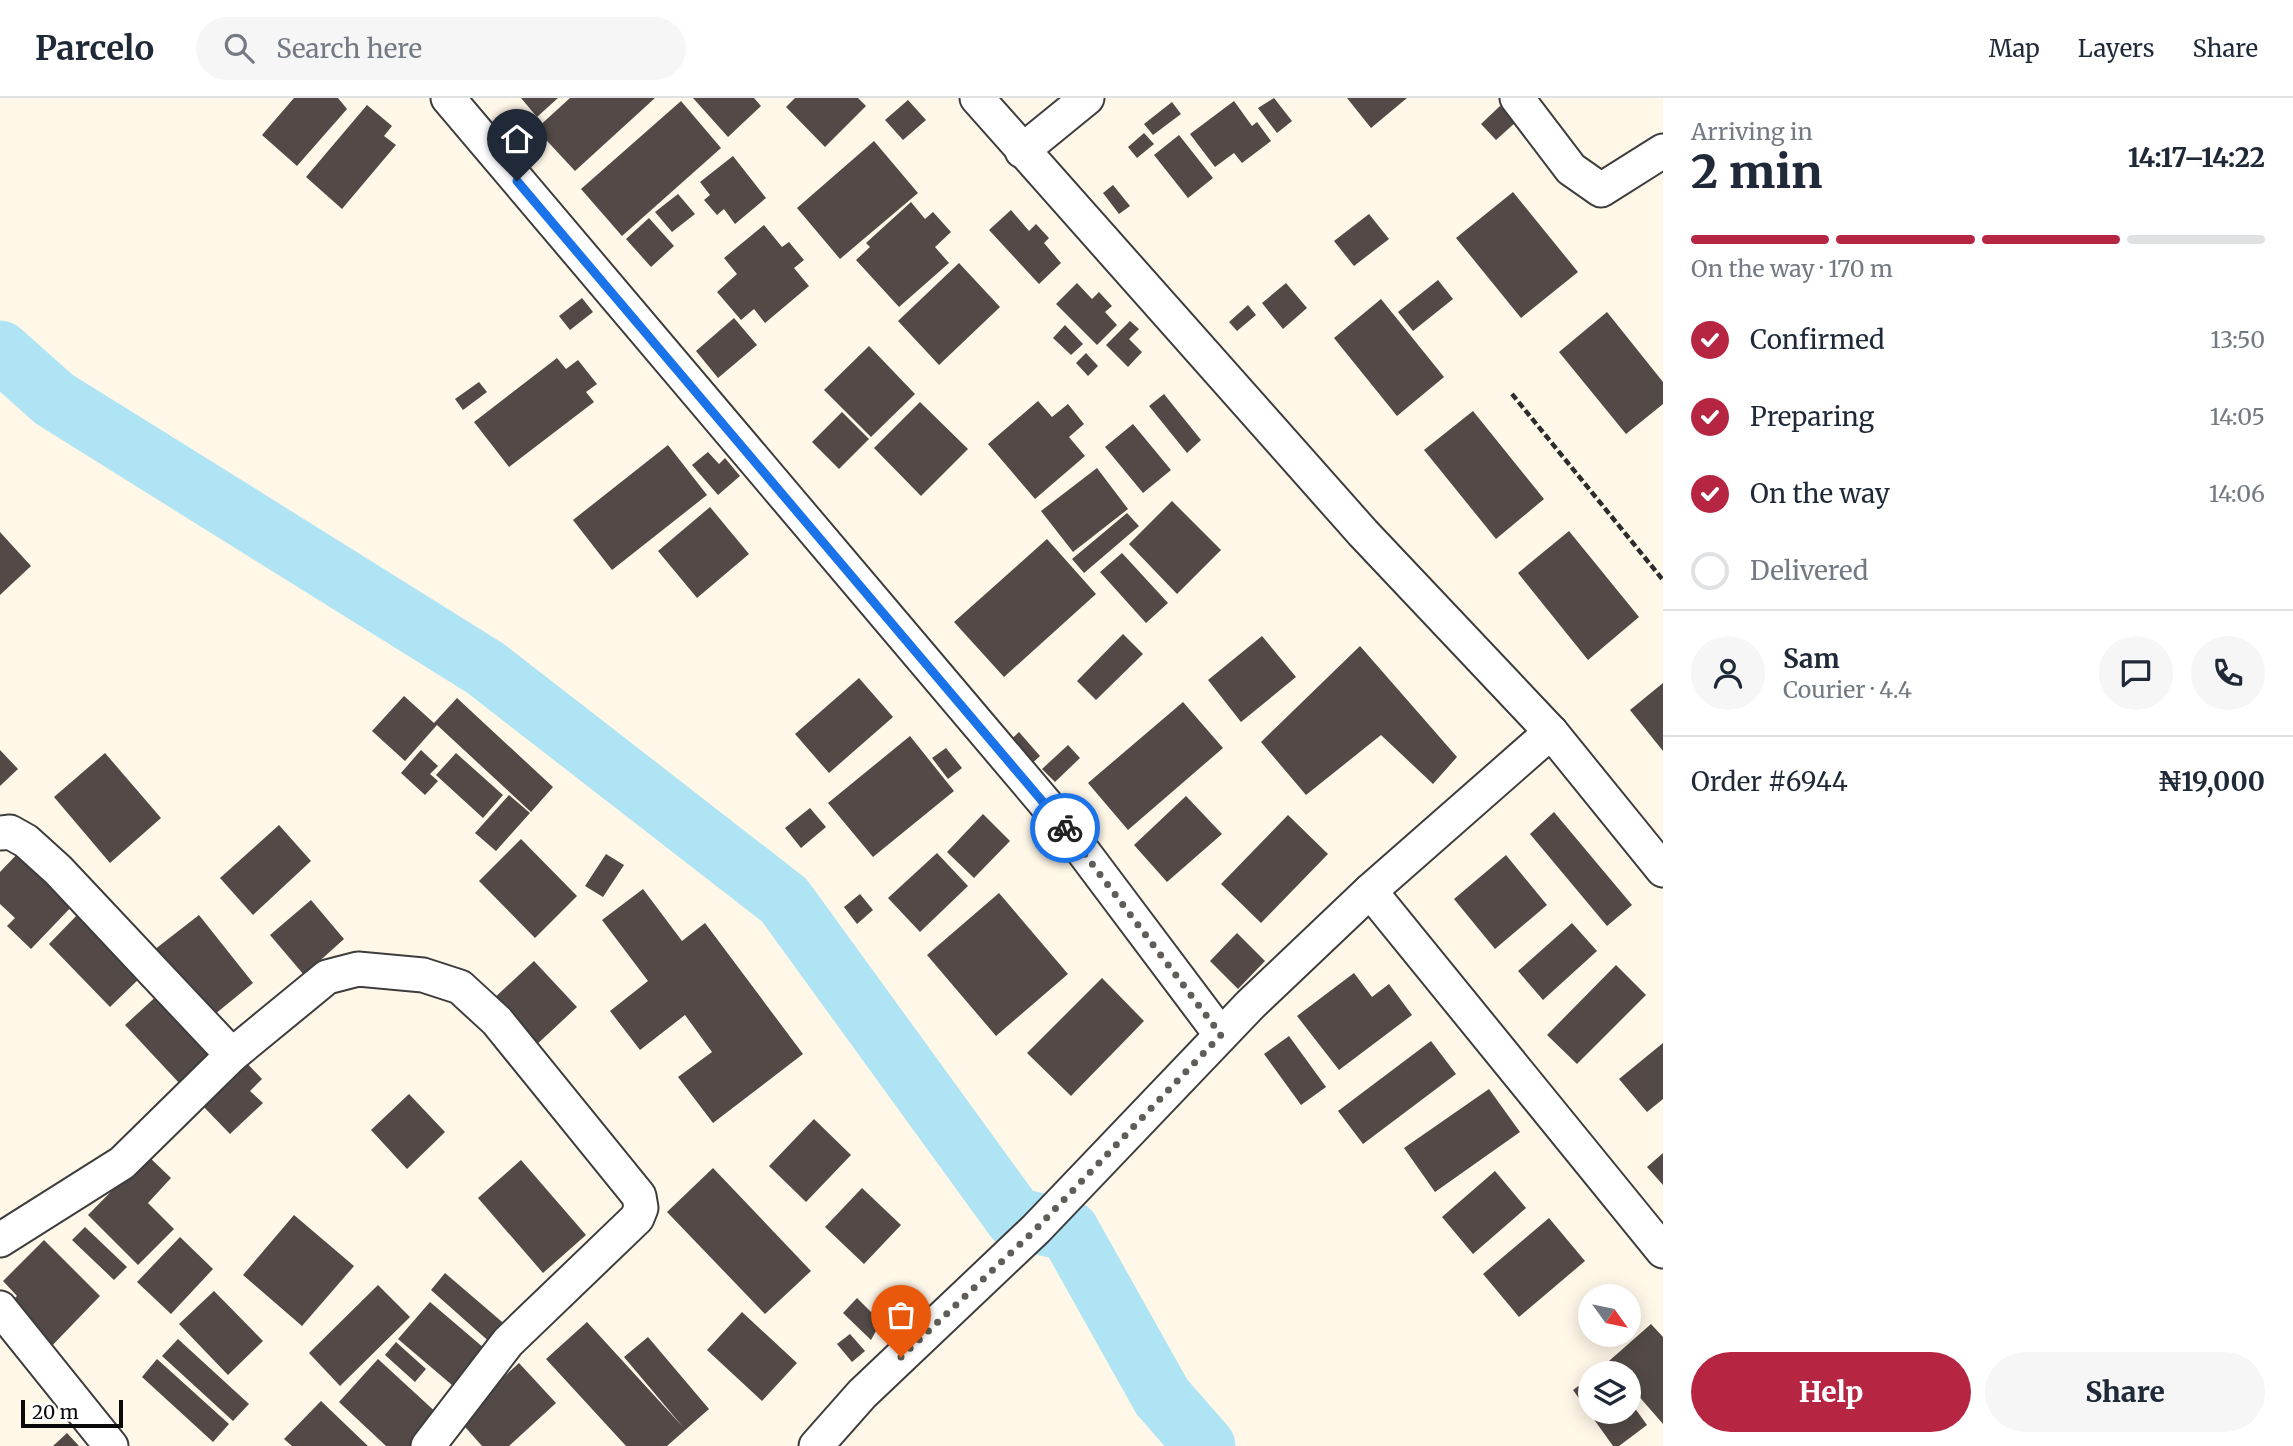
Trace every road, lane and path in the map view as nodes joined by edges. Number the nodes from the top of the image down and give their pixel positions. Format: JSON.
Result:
{"nodes":[{"id":1,"x":448,"y":98,"type":"edge"},
{"id":2,"x":977,"y":98,"type":"edge"},
{"id":3,"x":1087,"y":98,"type":"edge"},
{"id":4,"x":1517,"y":98,"type":"edge"},
{"id":5,"x":1022,"y":151,"type":"junction"},
{"id":6,"x":1663,"y":151,"type":"edge"},
{"id":7,"x":1512,"y":394,"type":"dead end"},
{"id":8,"x":1663,"y":580,"type":"edge"},
{"id":9,"x":1551,"y":732,"type":"junction"},
{"id":10,"x":0,"y":833,"type":"edge"},
{"id":11,"x":1663,"y":870,"type":"edge"},
{"id":12,"x":1370,"y":891,"type":"junction"},
{"id":13,"x":1221,"y":1035,"type":"junction"},
{"id":14,"x":232,"y":1055,"type":"junction"},
{"id":15,"x":0,"y":1240,"type":"edge"},
{"id":16,"x":1663,"y":1251,"type":"edge"},
{"id":17,"x":0,"y":1308,"type":"edge"},
{"id":18,"x":111,"y":1446,"type":"edge"},
{"id":19,"x":428,"y":1446,"type":"edge"},
{"id":20,"x":816,"y":1446,"type":"edge"}],
"edges":[{"from":1,"to":13,"type":"street"},
{"from":2,"to":5,"type":"street"},
{"from":3,"to":5,"type":"street"},
{"from":4,"to":6,"type":"street"},
{"from":5,"to":9,"type":"street"},
{"from":7,"to":8,"type":"path"},
{"from":9,"to":11,"type":"street"},
{"from":9,"to":12,"type":"street"},
{"from":10,"to":14,"type":"street"},
{"from":12,"to":13,"type":"street"},
{"from":12,"to":16,"type":"street"},
{"from":13,"to":20,"type":"street"},
{"from":14,"to":15,"type":"street"},
{"from":14,"to":19,"type":"street"},
{"from":17,"to":18,"type":"street"}]}
